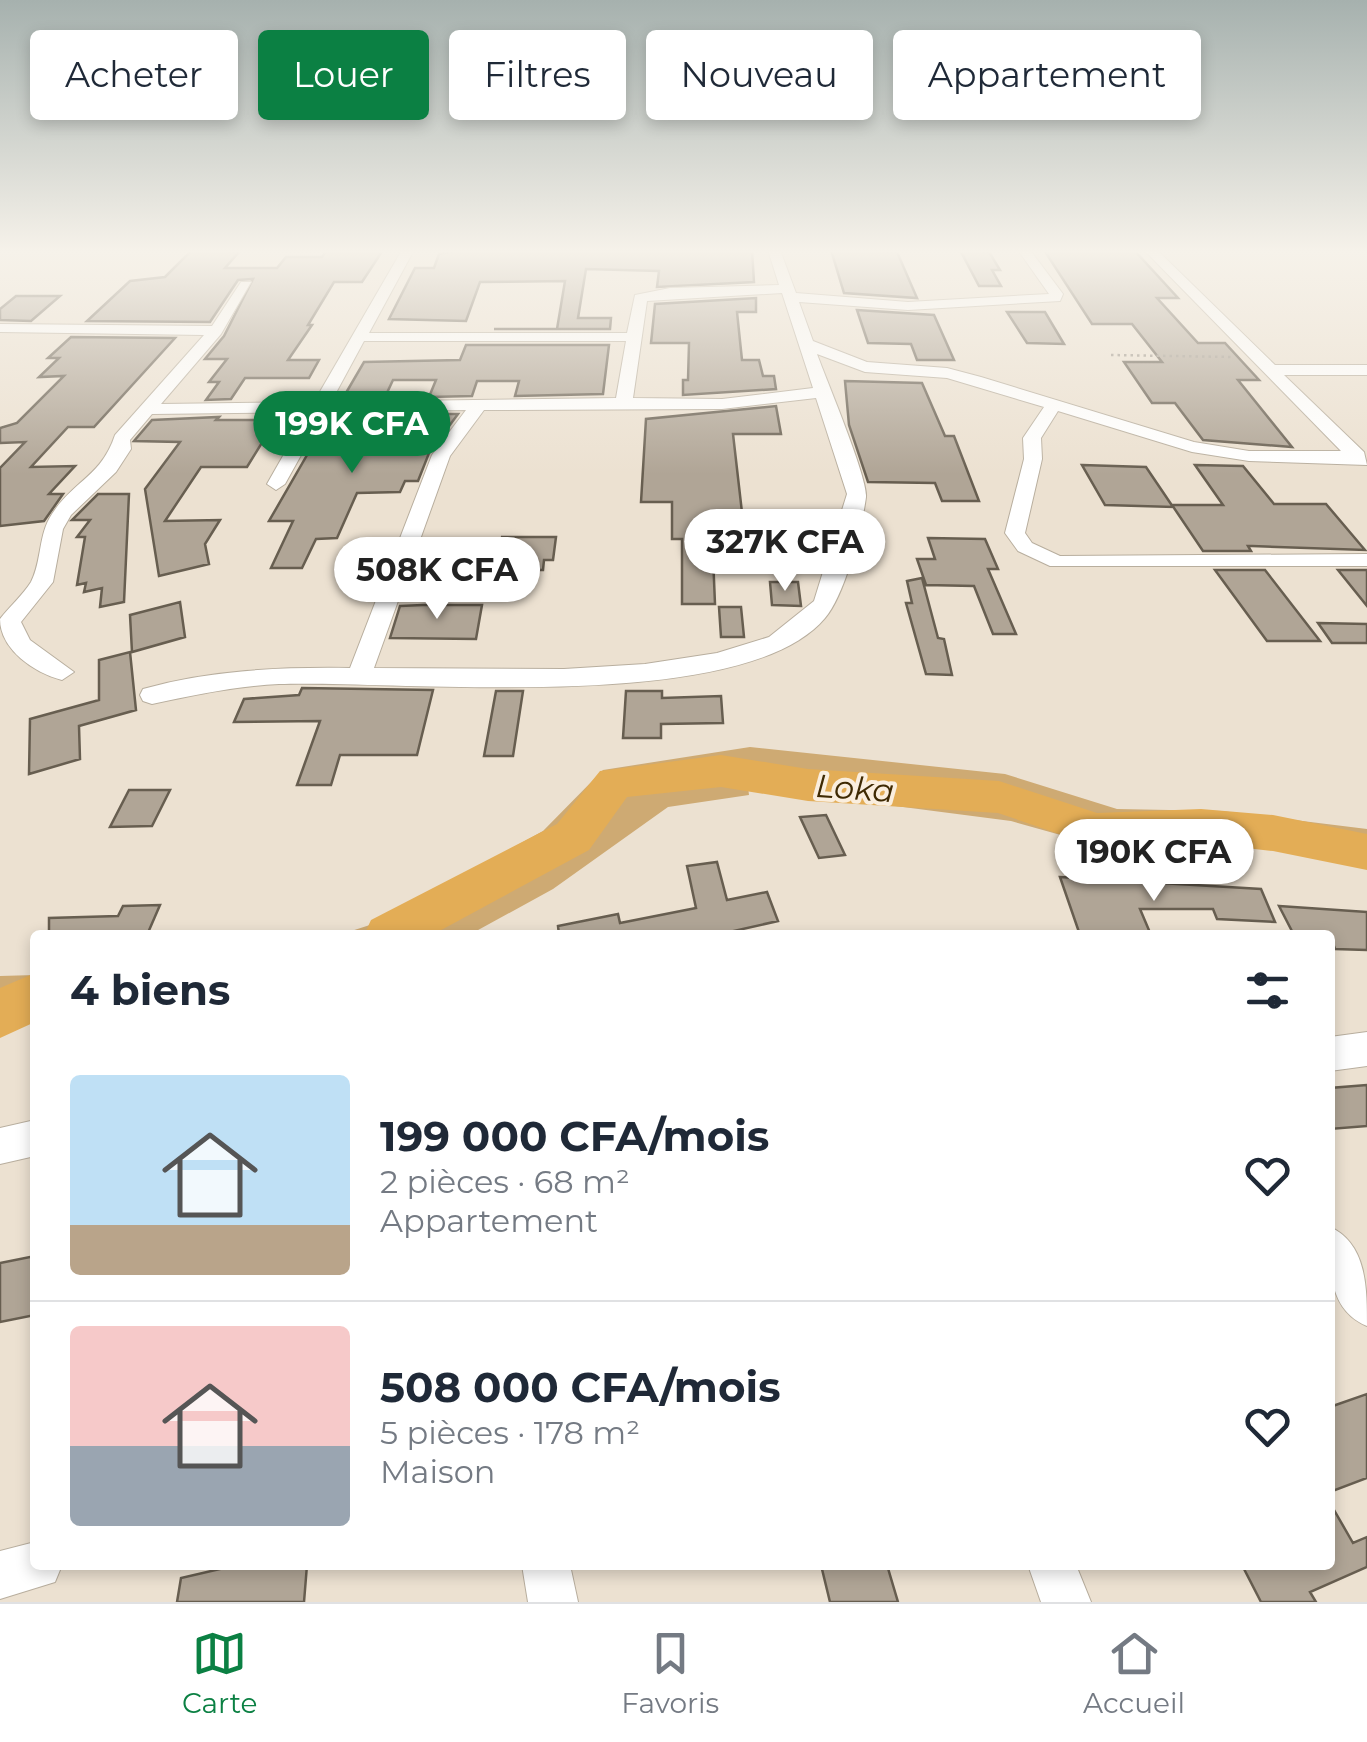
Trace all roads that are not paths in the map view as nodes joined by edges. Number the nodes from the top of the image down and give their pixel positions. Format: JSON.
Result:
{"nodes":[{"id":1,"x":219,"y":325,"type":"edge"},
{"id":2,"x":366,"y":325,"type":"edge"},
{"id":3,"x":632,"y":325,"type":"edge"},
{"id":4,"x":800,"y":325,"type":"edge"},
{"id":5,"x":1227,"y":325,"type":"edge"},
{"id":6,"x":0,"y":328,"type":"edge"},
{"id":7,"x":216,"y":330,"type":"junction"},
{"id":8,"x":359,"y":337,"type":"junction"},
{"id":9,"x":631,"y":337,"type":"junction"},
{"id":10,"x":806,"y":344,"type":"junction"},
{"id":11,"x":1268,"y":364,"type":"junction"},
{"id":12,"x":1367,"y":370,"type":"edge"},
{"id":13,"x":820,"y":392,"type":"junction"},
{"id":14,"x":624,"y":403,"type":"junction"},
{"id":15,"x":478,"y":406,"type":"junction"},
{"id":16,"x":1053,"y":406,"type":"junction"},
{"id":17,"x":319,"y":408,"type":"junction"},
{"id":18,"x":150,"y":409,"type":"junction"},
{"id":19,"x":1362,"y":461,"type":"edge"},
{"id":20,"x":276,"y":484,"type":"dead end"},
{"id":21,"x":1367,"y":560,"type":"edge"},
{"id":22,"x":3,"y":625,"type":"edge"},
{"id":23,"x":62,"y":672,"type":"dead end"},
{"id":24,"x":359,"y":677,"type":"junction"},
{"id":25,"x":152,"y":695,"type":"dead end"},
{"id":26,"x":1367,"y":1049,"type":"edge"},
{"id":27,"x":1335,"y":1053,"type":"edge"},
{"id":28,"x":30,"y":1139,"type":"edge"},
{"id":29,"x":0,"y":1146,"type":"edge"},
{"id":30,"x":1335,"y":1256,"type":"edge"},
{"id":31,"x":1367,"y":1305,"type":"edge"},
{"id":32,"x":30,"y":1567,"type":"edge"},
{"id":33,"x":547,"y":1570,"type":"edge"},
{"id":34,"x":1054,"y":1570,"type":"edge"},
{"id":35,"x":0,"y":1575,"type":"edge"},
{"id":36,"x":553,"y":1602,"type":"edge"},
{"id":37,"x":1066,"y":1602,"type":"edge"}],
"edges":[{"from":1,"to":7,"type":"street"},
{"from":2,"to":8,"type":"street"},
{"from":3,"to":9,"type":"street"},
{"from":4,"to":10,"type":"street"},
{"from":5,"to":11,"type":"street"},
{"from":6,"to":7,"type":"street"},
{"from":7,"to":18,"type":"street"},
{"from":8,"to":9,"type":"street"},
{"from":8,"to":17,"type":"street"},
{"from":9,"to":14,"type":"street"},
{"from":10,"to":13,"type":"street"},
{"from":10,"to":16,"type":"street"},
{"from":11,"to":12,"type":"street"},
{"from":11,"to":19,"type":"street"},
{"from":13,"to":14,"type":"street"},
{"from":13,"to":24,"type":"street"},
{"from":14,"to":15,"type":"street"},
{"from":15,"to":17,"type":"street"},
{"from":15,"to":24,"type":"street"},
{"from":16,"to":19,"type":"street"},
{"from":16,"to":21,"type":"street"},
{"from":17,"to":18,"type":"street"},
{"from":17,"to":20,"type":"street"},
{"from":18,"to":22,"type":"street"},
{"from":22,"to":23,"type":"street"},
{"from":24,"to":25,"type":"street"},
{"from":26,"to":27,"type":"street"},
{"from":28,"to":29,"type":"street"},
{"from":30,"to":31,"type":"street"},
{"from":32,"to":35,"type":"street"},
{"from":33,"to":36,"type":"street"},
{"from":34,"to":37,"type":"street"}]}
